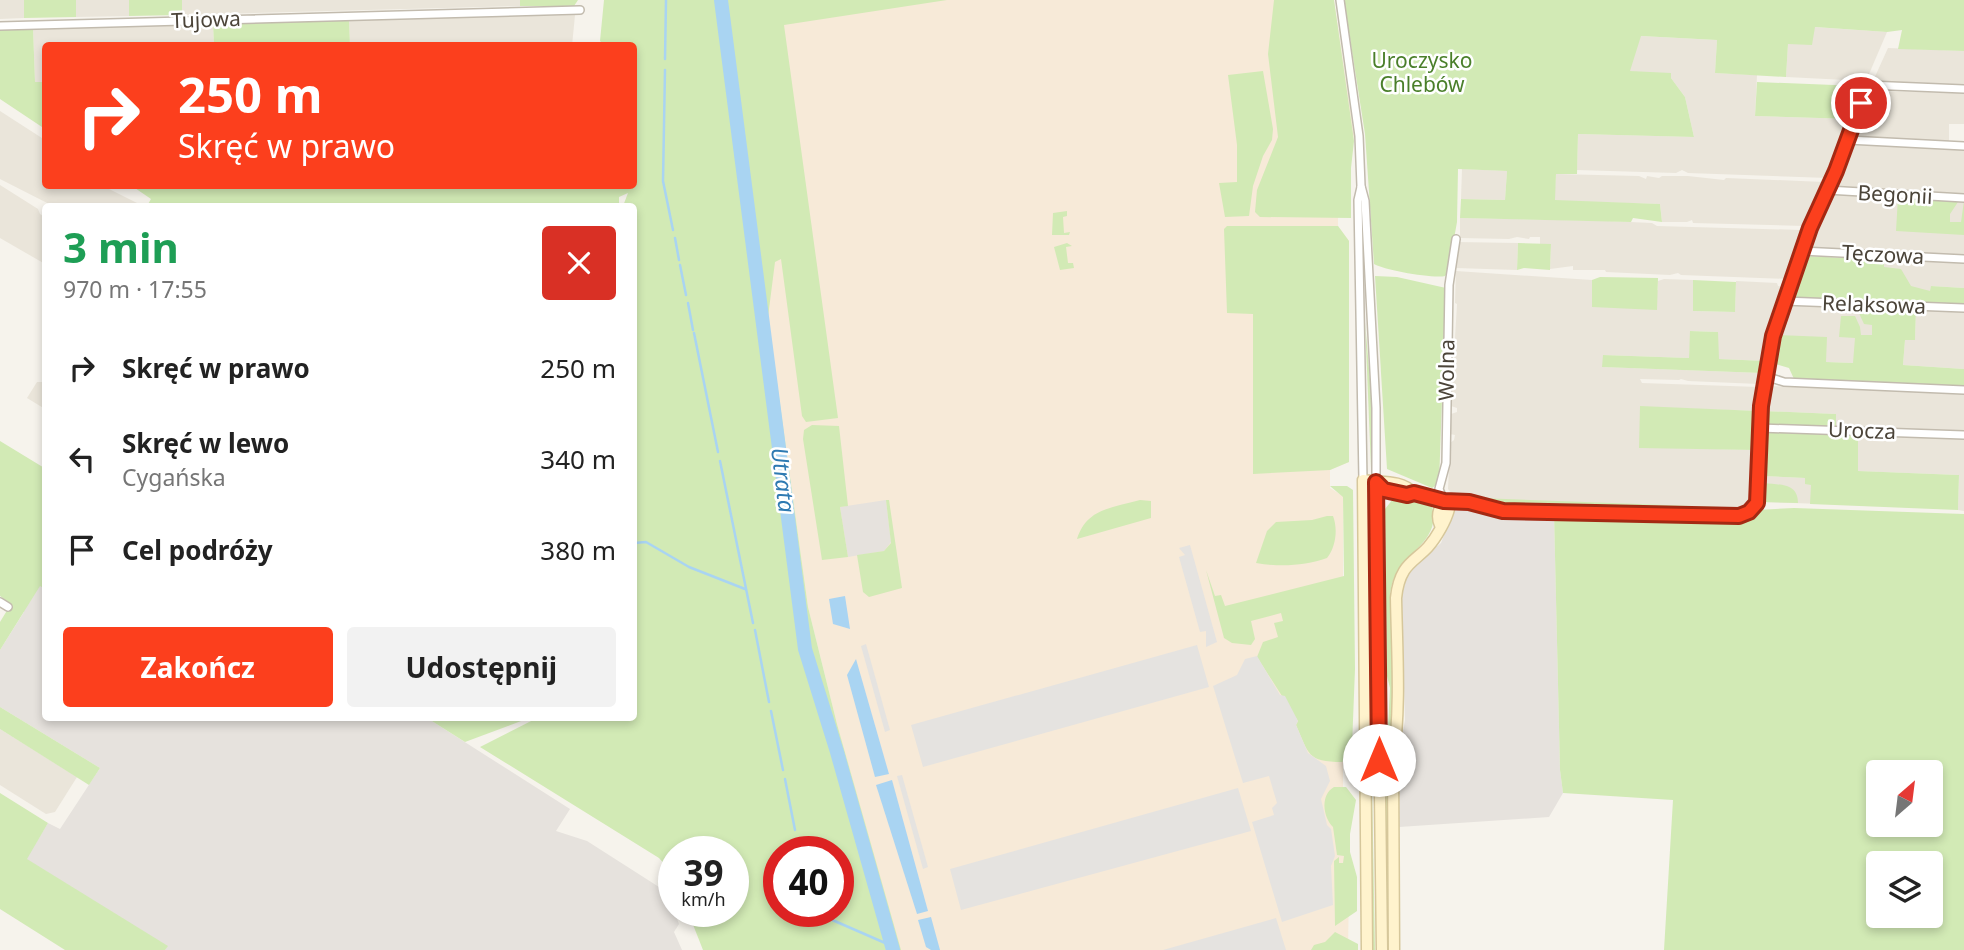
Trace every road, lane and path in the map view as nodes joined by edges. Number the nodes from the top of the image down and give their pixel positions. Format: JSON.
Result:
{"nodes":[{"id":1,"x":1340,"y":0,"type":"edge"},
{"id":2,"x":580,"y":9,"type":"dead end"},
{"id":3,"x":0,"y":26,"type":"edge"},
{"id":4,"x":1964,"y":89,"type":"edge"},
{"id":5,"x":1847,"y":140,"type":"junction"},
{"id":6,"x":1964,"y":146,"type":"edge"},
{"id":7,"x":1362,"y":186,"type":"junction"},
{"id":8,"x":1827,"y":190,"type":"junction"},
{"id":9,"x":1964,"y":198,"type":"edge"},
{"id":10,"x":1456,"y":239,"type":"dead end"},
{"id":11,"x":1801,"y":251,"type":"junction"},
{"id":12,"x":1964,"y":259,"type":"edge"},
{"id":13,"x":1784,"y":301,"type":"junction"},
{"id":14,"x":1964,"y":309,"type":"edge"},
{"id":15,"x":1765,"y":376,"type":"junction"},
{"id":16,"x":1964,"y":390,"type":"edge"},
{"id":17,"x":1760,"y":428,"type":"junction"},
{"id":18,"x":1964,"y":435,"type":"edge"},
{"id":19,"x":1363,"y":480,"type":"junction"},
{"id":20,"x":1376,"y":482,"type":"junction"},
{"id":21,"x":1444,"y":501,"type":"junction"},
{"id":22,"x":0,"y":602,"type":"edge"},
{"id":23,"x":8,"y":607,"type":"dead end"},
{"id":24,"x":1367,"y":950,"type":"edge"},
{"id":25,"x":1382,"y":950,"type":"edge"},
{"id":26,"x":1394,"y":950,"type":"edge"}],
"edges":[{"from":1,"to":7,"type":"street"},
{"from":2,"to":3,"type":"street","name":"Tujowa"},
{"from":4,"to":5,"type":"street"},
{"from":5,"to":6,"type":"street"},
{"from":5,"to":8,"type":"street"},
{"from":7,"to":19,"type":"street"},
{"from":7,"to":20,"type":"street"},
{"from":8,"to":9,"type":"street","name":"Begonii"},
{"from":8,"to":11,"type":"street"},
{"from":10,"to":21,"type":"street","name":"Wolna"},
{"from":11,"to":12,"type":"street","name":"Tęczowa"},
{"from":11,"to":13,"type":"street"},
{"from":13,"to":14,"type":"street","name":"Relaksowa"},
{"from":13,"to":15,"type":"street"},
{"from":15,"to":16,"type":"street"},
{"from":15,"to":17,"type":"street"},
{"from":17,"to":18,"type":"street","name":"Urocza"},
{"from":17,"to":21,"type":"street"},
{"from":19,"to":20,"type":"street"},
{"from":19,"to":24,"type":"street"},
{"from":20,"to":21,"type":"street"},
{"from":20,"to":25,"type":"street"},
{"from":21,"to":26,"type":"street"},
{"from":22,"to":23,"type":"street"}]}
